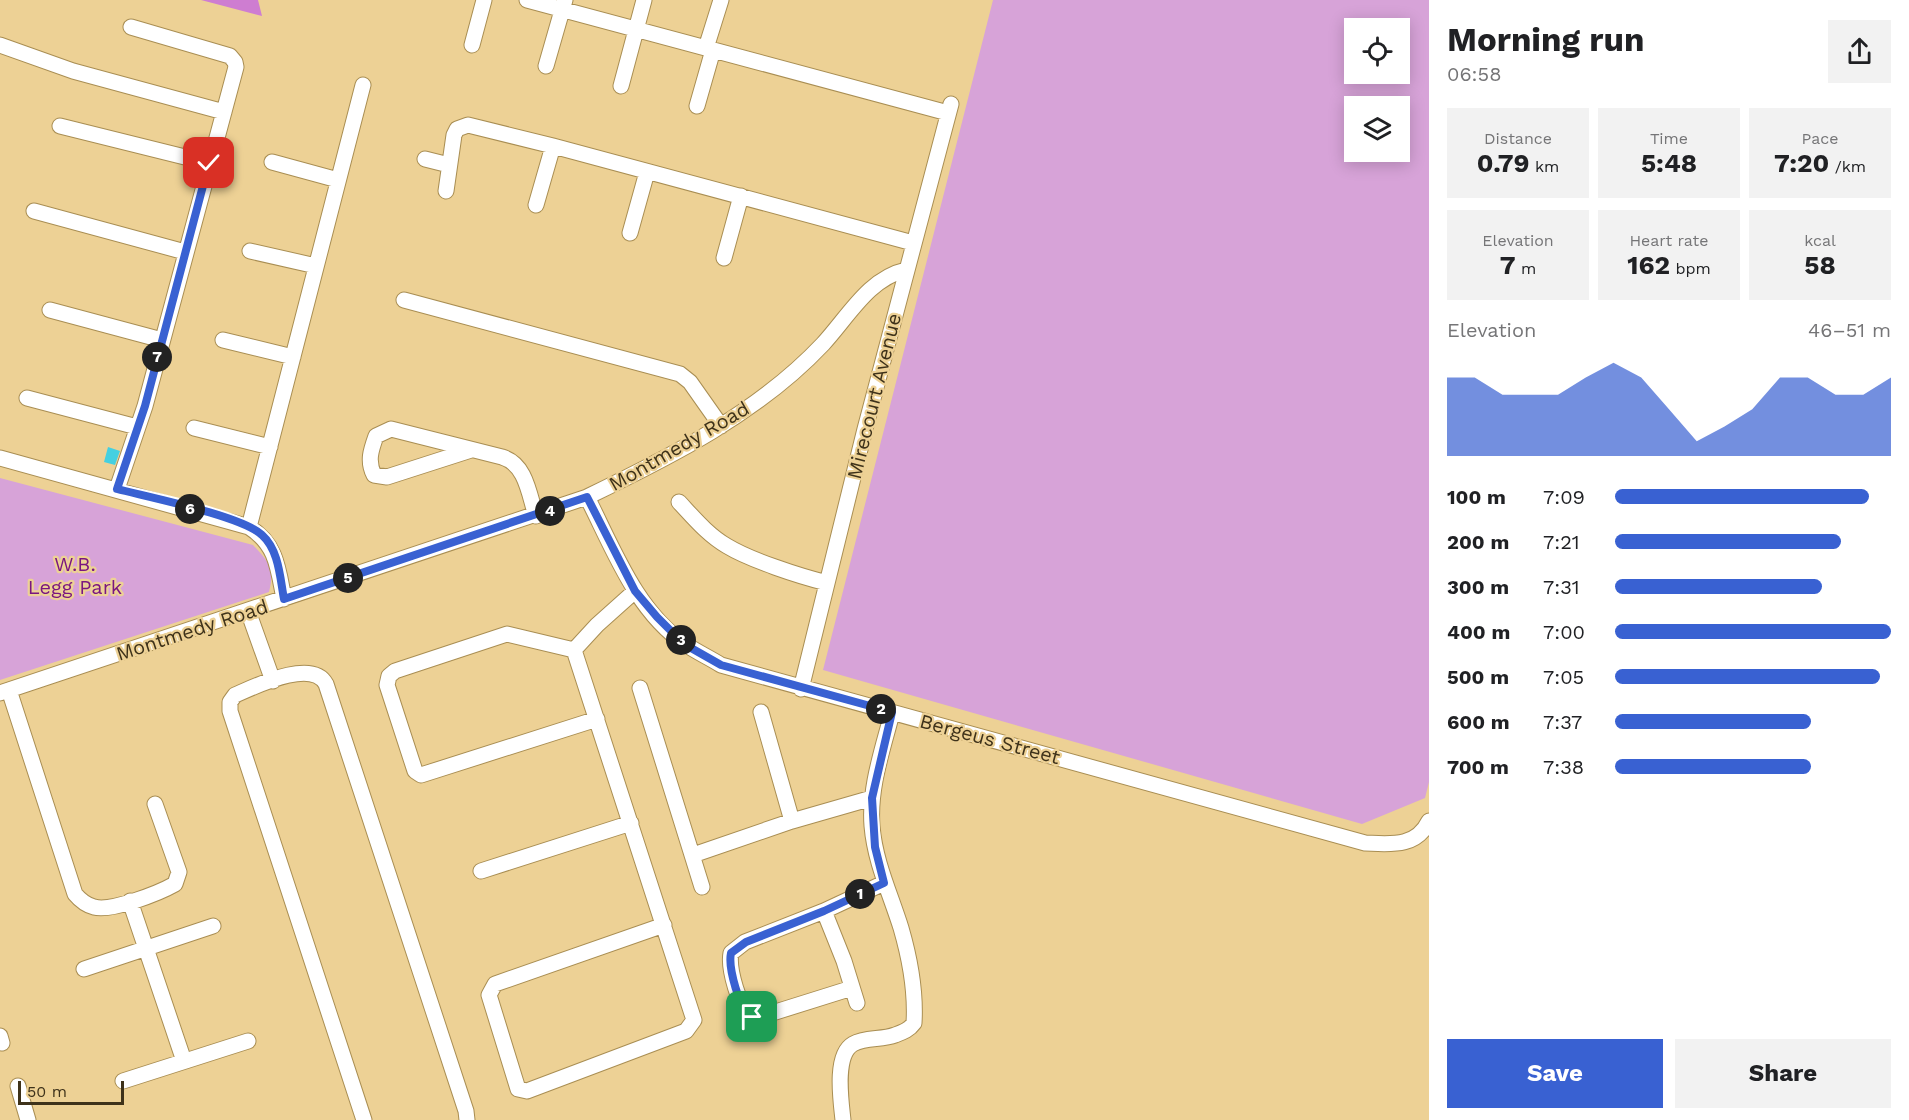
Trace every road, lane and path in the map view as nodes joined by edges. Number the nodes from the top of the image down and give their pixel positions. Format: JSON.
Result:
{"nodes":[{"id":1,"x":484,"y":0,"type":"edge"},
{"id":2,"x":526,"y":0,"type":"edge"},
{"id":3,"x":644,"y":0,"type":"edge"},
{"id":4,"x":720,"y":0,"type":"edge"},
{"id":5,"x":564,"y":5,"type":"edge"},
{"id":6,"x":131,"y":27,"type":"dead end"},
{"id":7,"x":636,"y":29,"type":"junction"},
{"id":8,"x":0,"y":45,"type":"edge"},
{"id":9,"x":472,"y":45,"type":"dead end"},
{"id":10,"x":710,"y":49,"type":"junction"},
{"id":11,"x":546,"y":66,"type":"dead end"},
{"id":12,"x":363,"y":85,"type":"dead end"},
{"id":13,"x":621,"y":86,"type":"dead end"},
{"id":14,"x":697,"y":106,"type":"dead end"},
{"id":15,"x":219,"y":111,"type":"junction"},
{"id":16,"x":60,"y":126,"type":"dead end"},
{"id":17,"x":553,"y":146,"type":"junction"},
{"id":18,"x":425,"y":159,"type":"dead end"},
{"id":19,"x":205,"y":162,"type":"junction"},
{"id":20,"x":272,"y":162,"type":"dead end"},
{"id":21,"x":449,"y":165,"type":"junction"},
{"id":22,"x":647,"y":172,"type":"junction"},
{"id":23,"x":338,"y":180,"type":"junction"},
{"id":24,"x":446,"y":191,"type":"dead end"},
{"id":25,"x":741,"y":196,"type":"junction"},
{"id":26,"x":536,"y":205,"type":"dead end"},
{"id":27,"x":34,"y":211,"type":"dead end"},
{"id":28,"x":630,"y":232,"type":"dead end"},
{"id":29,"x":913,"y":243,"type":"junction"},
{"id":30,"x":182,"y":251,"type":"junction"},
{"id":31,"x":250,"y":251,"type":"dead end"},
{"id":32,"x":724,"y":258,"type":"dead end"},
{"id":33,"x":316,"y":266,"type":"junction"},
{"id":34,"x":906,"y":270,"type":"junction"},
{"id":35,"x":404,"y":300,"type":"dead end"},
{"id":36,"x":50,"y":310,"type":"dead end"},
{"id":37,"x":158,"y":339,"type":"junction"},
{"id":38,"x":223,"y":340,"type":"dead end"},
{"id":39,"x":293,"y":357,"type":"junction"},
{"id":40,"x":27,"y":398,"type":"dead end"},
{"id":41,"x":133,"y":426,"type":"junction"},
{"id":42,"x":721,"y":426,"type":"junction"},
{"id":43,"x":194,"y":428,"type":"dead end"},
{"id":44,"x":270,"y":447,"type":"junction"},
{"id":45,"x":471,"y":450,"type":"junction"},
{"id":46,"x":0,"y":458,"type":"edge"},
{"id":47,"x":114,"y":488,"type":"junction"},
{"id":48,"x":587,"y":497,"type":"junction"},
{"id":49,"x":679,"y":502,"type":"dead end"},
{"id":50,"x":536,"y":516,"type":"junction"},
{"id":51,"x":249,"y":527,"type":"junction"},
{"id":52,"x":827,"y":583,"type":"junction"},
{"id":53,"x":635,"y":591,"type":"junction"},
{"id":54,"x":284,"y":599,"type":"junction"},
{"id":55,"x":248,"y":612,"type":"junction"},
{"id":56,"x":574,"y":650,"type":"junction"},
{"id":57,"x":273,"y":681,"type":"junction"},
{"id":58,"x":640,"y":688,"type":"dead end"},
{"id":59,"x":801,"y":689,"type":"junction"},
{"id":60,"x":4,"y":692,"type":"edge"},
{"id":61,"x":761,"y":712,"type":"dead end"},
{"id":62,"x":892,"y":712,"type":"junction"},
{"id":63,"x":597,"y":719,"type":"junction"},
{"id":64,"x":872,"y":798,"type":"junction"},
{"id":65,"x":155,"y":804,"type":"dead end"},
{"id":66,"x":792,"y":821,"type":"junction"},
{"id":67,"x":1429,"y":821,"type":"edge"},
{"id":68,"x":631,"y":823,"type":"junction"},
{"id":69,"x":693,"y":855,"type":"junction"},
{"id":70,"x":482,"y":871,"type":"dead end"},
{"id":71,"x":884,"y":883,"type":"junction"},
{"id":72,"x":702,"y":887,"type":"dead end"},
{"id":73,"x":130,"y":901,"type":"junction"},
{"id":74,"x":824,"y":911,"type":"junction"},
{"id":75,"x":664,"y":925,"type":"junction"},
{"id":76,"x":213,"y":926,"type":"dead end"},
{"id":77,"x":147,"y":948,"type":"junction"},
{"id":78,"x":84,"y":969,"type":"dead end"},
{"id":79,"x":852,"y":988,"type":"junction"},
{"id":80,"x":857,"y":1003,"type":"dead end"},
{"id":81,"x":248,"y":1041,"type":"dead end"},
{"id":82,"x":184,"y":1061,"type":"junction"},
{"id":83,"x":123,"y":1081,"type":"dead end"},
{"id":84,"x":18,"y":1086,"type":"dead end"},
{"id":85,"x":28,"y":1120,"type":"edge"},
{"id":86,"x":364,"y":1120,"type":"edge"},
{"id":87,"x":467,"y":1120,"type":"edge"},
{"id":88,"x":843,"y":1120,"type":"edge"}],
"edges":[{"from":1,"to":9,"type":"street"},
{"from":2,"to":5,"type":"street"},
{"from":3,"to":7,"type":"street"},
{"from":4,"to":10,"type":"street"},
{"from":5,"to":7,"type":"street"},
{"from":5,"to":11,"type":"street"},
{"from":6,"to":15,"type":"street"},
{"from":7,"to":10,"type":"street"},
{"from":7,"to":13,"type":"street"},
{"from":8,"to":15,"type":"street"},
{"from":10,"to":14,"type":"street"},
{"from":10,"to":29,"type":"street","name":"Mirecourt Avenue"},
{"from":12,"to":23,"type":"street"},
{"from":15,"to":19,"type":"street"},
{"from":16,"to":19,"type":"street"},
{"from":17,"to":21,"type":"street"},
{"from":17,"to":22,"type":"street"},
{"from":17,"to":26,"type":"street"},
{"from":18,"to":21,"type":"street"},
{"from":19,"to":30,"type":"street"},
{"from":20,"to":23,"type":"street"},
{"from":21,"to":24,"type":"street"},
{"from":22,"to":25,"type":"street"},
{"from":22,"to":28,"type":"street"},
{"from":23,"to":33,"type":"street"},
{"from":25,"to":29,"type":"street"},
{"from":25,"to":32,"type":"street"},
{"from":27,"to":30,"type":"street"},
{"from":29,"to":34,"type":"street","name":"Mirecourt Avenue"},
{"from":30,"to":37,"type":"street"},
{"from":31,"to":33,"type":"street"},
{"from":33,"to":39,"type":"street"},
{"from":34,"to":42,"type":"street","name":"Montmedy Road"},
{"from":34,"to":52,"type":"street","name":"Mirecourt Avenue"},
{"from":35,"to":42,"type":"street"},
{"from":36,"to":37,"type":"street"},
{"from":37,"to":41,"type":"street"},
{"from":38,"to":39,"type":"street"},
{"from":39,"to":44,"type":"street"},
{"from":40,"to":41,"type":"street"},
{"from":41,"to":47,"type":"street"},
{"from":42,"to":48,"type":"street","name":"Montmedy Road"},
{"from":43,"to":44,"type":"street"},
{"from":44,"to":51,"type":"street"},
{"from":45,"to":45,"type":"street"},
{"from":45,"to":50,"type":"street"},
{"from":46,"to":47,"type":"street"},
{"from":47,"to":51,"type":"street"},
{"from":48,"to":50,"type":"street","name":"Montmedy Road"},
{"from":48,"to":53,"type":"street","name":"Bergeus Street"},
{"from":49,"to":52,"type":"street"},
{"from":50,"to":54,"type":"street","name":"Montmedy Road"},
{"from":51,"to":54,"type":"street"},
{"from":52,"to":59,"type":"street","name":"Mirecourt Avenue"},
{"from":53,"to":56,"type":"street"},
{"from":53,"to":59,"type":"street","name":"Bergeus Street"},
{"from":54,"to":55,"type":"street","name":"Montmedy Road"},
{"from":55,"to":57,"type":"street"},
{"from":55,"to":60,"type":"street","name":"Montmedy Road"},
{"from":56,"to":63,"type":"street"},
{"from":56,"to":63,"type":"street"},
{"from":57,"to":86,"type":"street"},
{"from":57,"to":87,"type":"street"},
{"from":58,"to":69,"type":"street"},
{"from":59,"to":62,"type":"street","name":"Bergeus Street"},
{"from":60,"to":73,"type":"street"},
{"from":61,"to":66,"type":"street"},
{"from":62,"to":64,"type":"street"},
{"from":62,"to":67,"type":"street","name":"Bergeus Street"},
{"from":63,"to":68,"type":"street"},
{"from":64,"to":66,"type":"street"},
{"from":64,"to":71,"type":"street"},
{"from":65,"to":73,"type":"street"},
{"from":66,"to":69,"type":"street"},
{"from":68,"to":70,"type":"street"},
{"from":68,"to":75,"type":"street"},
{"from":69,"to":72,"type":"street"},
{"from":71,"to":74,"type":"street"},
{"from":71,"to":88,"type":"street"},
{"from":73,"to":77,"type":"street"},
{"from":74,"to":79,"type":"street"},
{"from":74,"to":79,"type":"street"},
{"from":75,"to":75,"type":"street"},
{"from":76,"to":77,"type":"street"},
{"from":77,"to":78,"type":"street"},
{"from":77,"to":82,"type":"street"},
{"from":79,"to":80,"type":"street"},
{"from":81,"to":82,"type":"street"},
{"from":82,"to":83,"type":"street"},
{"from":84,"to":85,"type":"street"}]}
